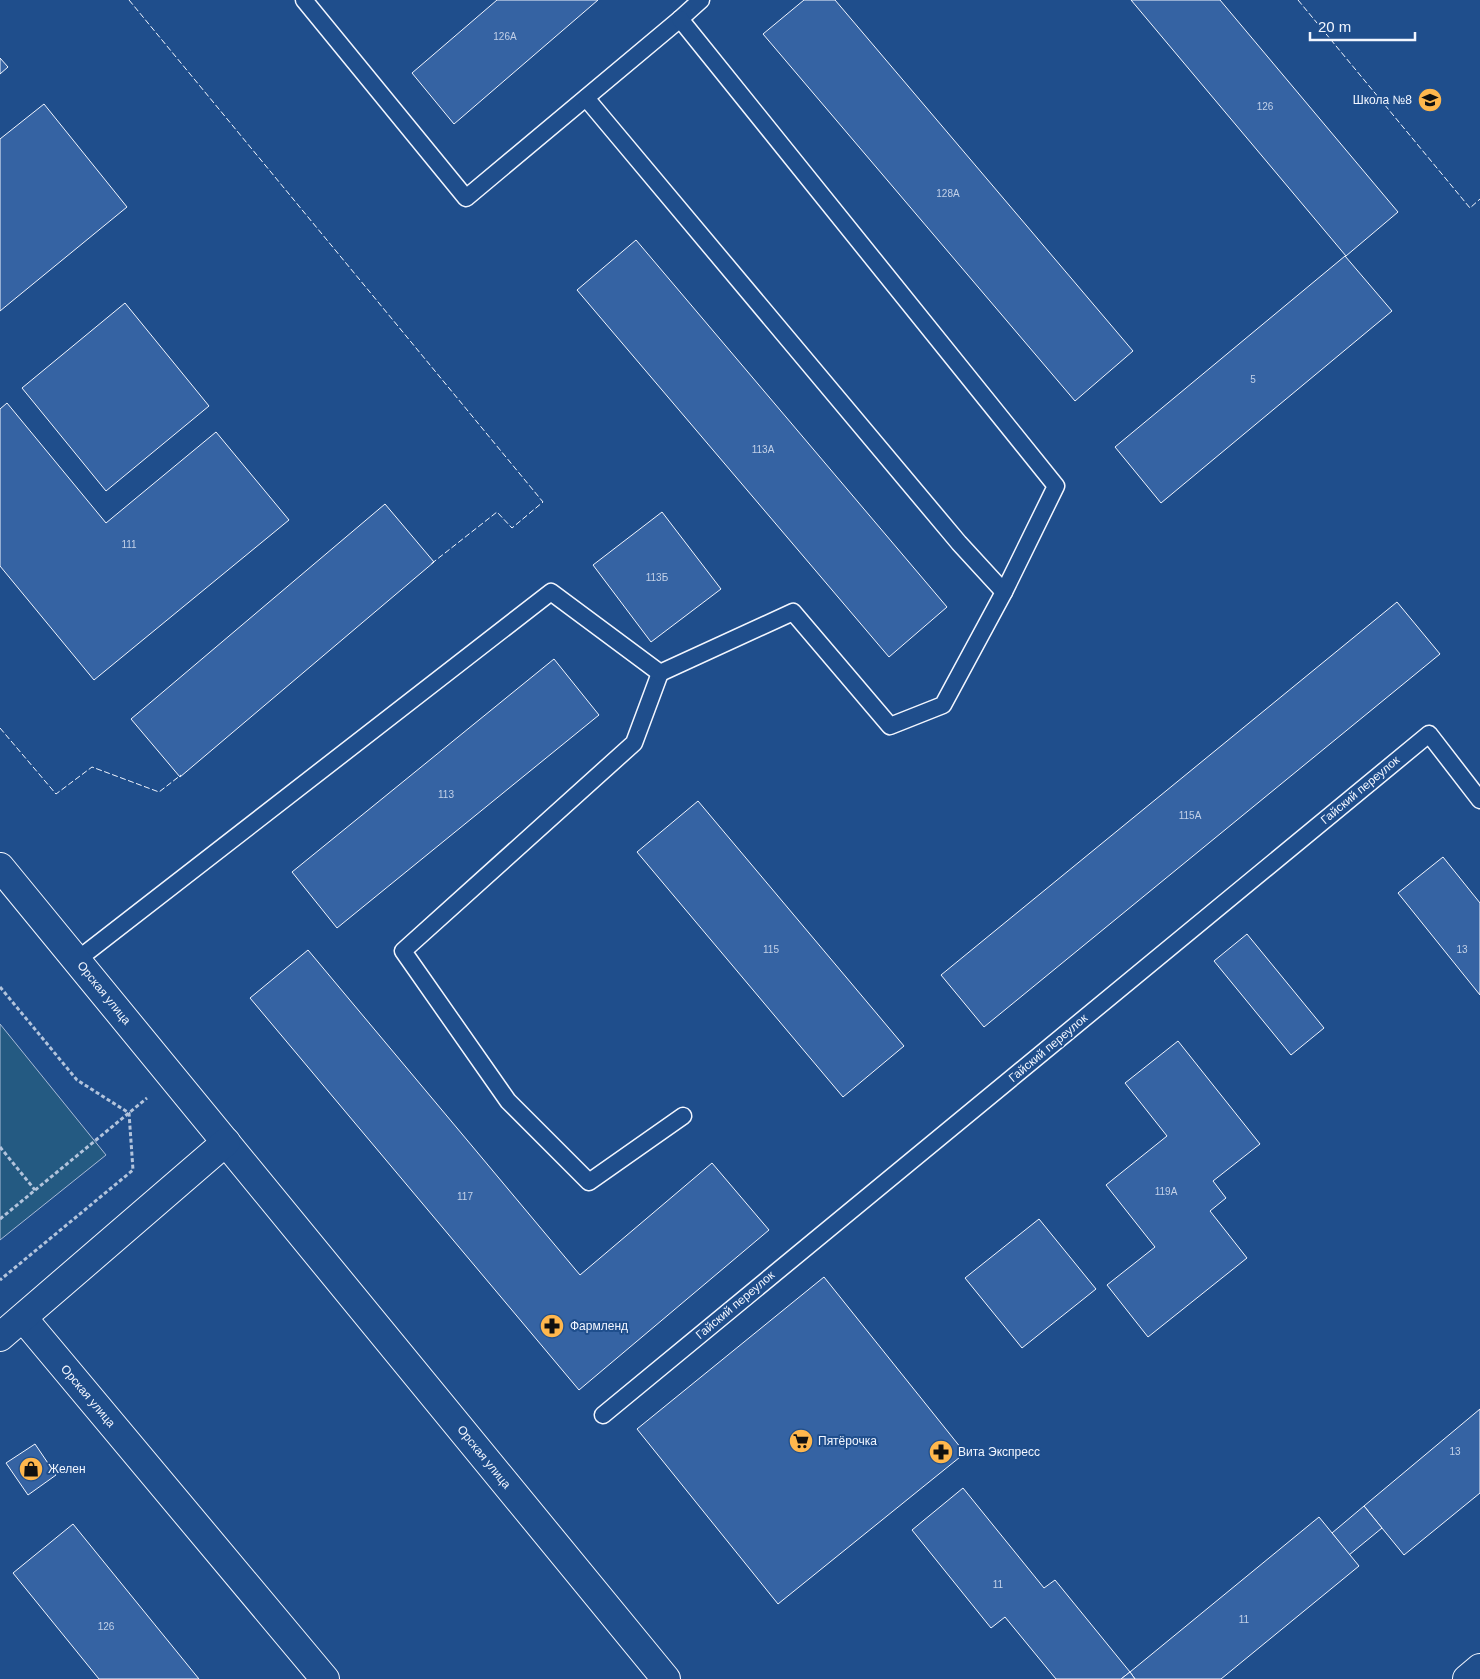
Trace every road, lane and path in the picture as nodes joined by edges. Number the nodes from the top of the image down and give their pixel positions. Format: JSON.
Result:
{"nodes":[{"id":1,"x":700,"y":0,"type":"edge"},
{"id":2,"x":306,"y":1,"type":"edge"},
{"id":3,"x":680,"y":19,"type":"junction"},
{"id":4,"x":586,"y":98,"type":"junction"},
{"id":5,"x":1004,"y":592,"type":"junction"},
{"id":6,"x":660,"y":673,"type":"junction"},
{"id":7,"x":1480,"y":800,"type":"edge"},
{"id":8,"x":0,"y":867,"type":"edge"},
{"id":9,"x":77,"y":960,"type":"junction"},
{"id":10,"x":0,"y":987,"type":"edge"},
{"id":11,"x":173,"y":1078,"type":"junction"},
{"id":12,"x":129,"y":1113,"type":"junction"},
{"id":13,"x":683,"y":1116,"type":"dead end"},
{"id":14,"x":226,"y":1142,"type":"junction"},
{"id":15,"x":0,"y":1147,"type":"edge"},
{"id":16,"x":35,"y":1190,"type":"junction"},
{"id":17,"x":0,"y":1217,"type":"edge"},
{"id":18,"x":0,"y":1280,"type":"edge"},
{"id":19,"x":23,"y":1318,"type":"junction"},
{"id":20,"x":0,"y":1337,"type":"edge"},
{"id":21,"x":603,"y":1415,"type":"dead end"},
{"id":22,"x":1480,"y":1668,"type":"edge"},
{"id":23,"x":325,"y":1679,"type":"edge"},
{"id":24,"x":666,"y":1679,"type":"edge"},
{"id":25,"x":1467,"y":1679,"type":"edge"}],
"edges":[{"from":1,"to":3,"type":"lane"},
{"from":2,"to":4,"type":"lane"},
{"from":3,"to":4,"type":"lane"},
{"from":3,"to":5,"type":"lane"},
{"from":4,"to":5,"type":"lane"},
{"from":5,"to":6,"type":"lane"},
{"from":6,"to":9,"type":"lane"},
{"from":6,"to":13,"type":"lane"},
{"from":7,"to":21,"type":"lane","name":"Гайский переулок"},
{"from":8,"to":9,"type":"street","name":"Орская улица"},
{"from":9,"to":11,"type":"street","name":"Орская улица"},
{"from":10,"to":12,"type":"path"},
{"from":11,"to":12,"type":"path"},
{"from":11,"to":14,"type":"street","name":"Орская улица"},
{"from":12,"to":16,"type":"path"},
{"from":12,"to":18,"type":"path"},
{"from":14,"to":19,"type":"street"},
{"from":14,"to":24,"type":"street","name":"Орская улица"},
{"from":15,"to":16,"type":"path"},
{"from":16,"to":17,"type":"path"},
{"from":19,"to":20,"type":"street"},
{"from":19,"to":23,"type":"street","name":"Орская улица"},
{"from":22,"to":25,"type":"street"}]}
